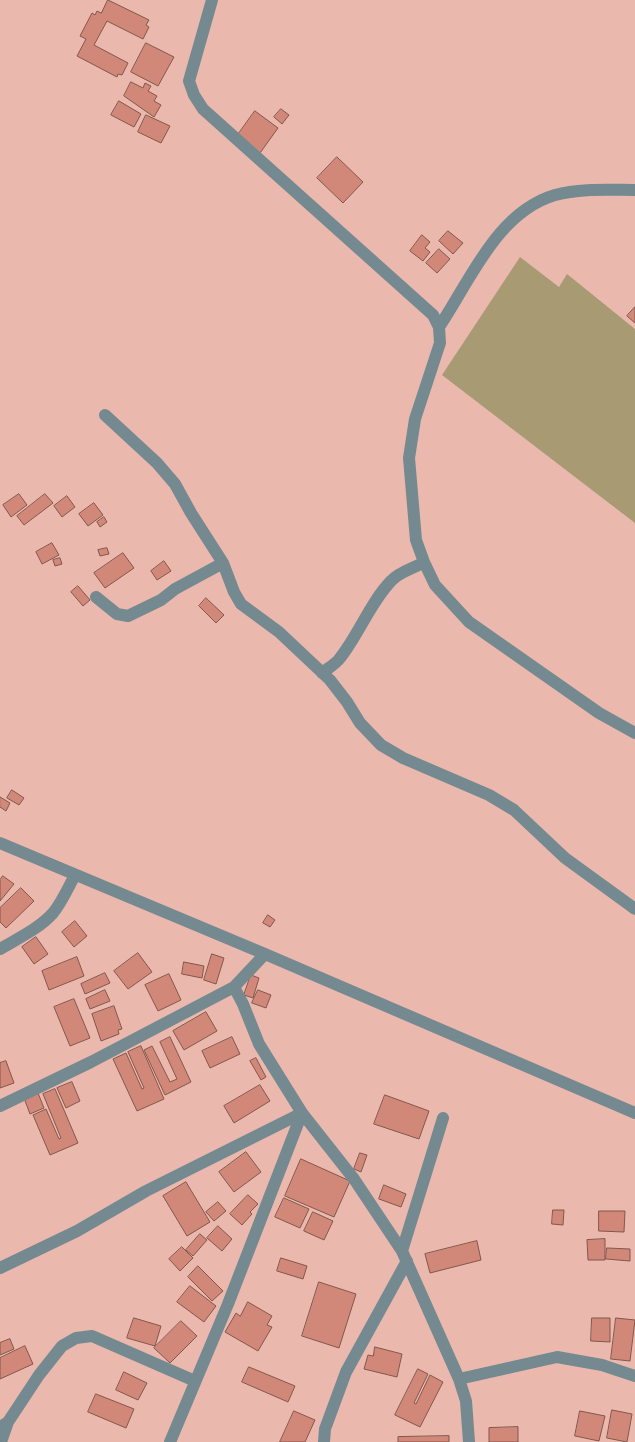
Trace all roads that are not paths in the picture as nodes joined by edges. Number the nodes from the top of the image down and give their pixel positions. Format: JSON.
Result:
{"nodes":[{"id":1,"x":212,"y":0,"type":"edge"},
{"id":2,"x":635,"y":190,"type":"edge"},
{"id":3,"x":439,"y":327,"type":"junction"},
{"id":4,"x":105,"y":415,"type":"dead end"},
{"id":5,"x":424,"y":562,"type":"junction"},
{"id":6,"x":223,"y":563,"type":"junction"},
{"id":7,"x":96,"y":597,"type":"dead end"},
{"id":8,"x":322,"y":672,"type":"junction"},
{"id":9,"x":635,"y":733,"type":"edge"},
{"id":10,"x":0,"y":843,"type":"edge"},
{"id":11,"x":75,"y":875,"type":"junction"},
{"id":12,"x":635,"y":909,"type":"edge"},
{"id":13,"x":0,"y":949,"type":"edge"},
{"id":14,"x":265,"y":954,"type":"junction"},
{"id":15,"x":234,"y":987,"type":"junction"},
{"id":16,"x":0,"y":1106,"type":"edge"},
{"id":17,"x":302,"y":1113,"type":"junction"},
{"id":18,"x":635,"y":1113,"type":"edge"},
{"id":19,"x":443,"y":1118,"type":"dead end"},
{"id":20,"x":405,"y":1256,"type":"junction"},
{"id":21,"x":0,"y":1268,"type":"edge"},
{"id":22,"x":635,"y":1376,"type":"edge"},
{"id":23,"x":459,"y":1380,"type":"junction"},
{"id":24,"x":196,"y":1381,"type":"junction"},
{"id":25,"x":4,"y":1424,"type":"edge"},
{"id":26,"x":1,"y":1442,"type":"edge"},
{"id":27,"x":170,"y":1442,"type":"edge"},
{"id":28,"x":324,"y":1442,"type":"edge"},
{"id":29,"x":469,"y":1442,"type":"edge"}],
"edges":[{"from":1,"to":3,"type":"street"},
{"from":2,"to":3,"type":"street"},
{"from":3,"to":5,"type":"street"},
{"from":4,"to":6,"type":"street"},
{"from":5,"to":8,"type":"street"},
{"from":5,"to":9,"type":"street"},
{"from":6,"to":7,"type":"street"},
{"from":6,"to":8,"type":"street"},
{"from":8,"to":12,"type":"street"},
{"from":10,"to":11,"type":"street"},
{"from":11,"to":13,"type":"street"},
{"from":11,"to":14,"type":"street"},
{"from":14,"to":15,"type":"street"},
{"from":14,"to":18,"type":"street"},
{"from":15,"to":16,"type":"street"},
{"from":15,"to":17,"type":"street"},
{"from":17,"to":20,"type":"street"},
{"from":17,"to":21,"type":"street"},
{"from":17,"to":24,"type":"street"},
{"from":19,"to":20,"type":"street"},
{"from":20,"to":23,"type":"street"},
{"from":20,"to":28,"type":"street"},
{"from":22,"to":23,"type":"street"},
{"from":23,"to":29,"type":"street"},
{"from":24,"to":25,"type":"street"},
{"from":24,"to":27,"type":"street"},
{"from":25,"to":26,"type":"street"}]}
